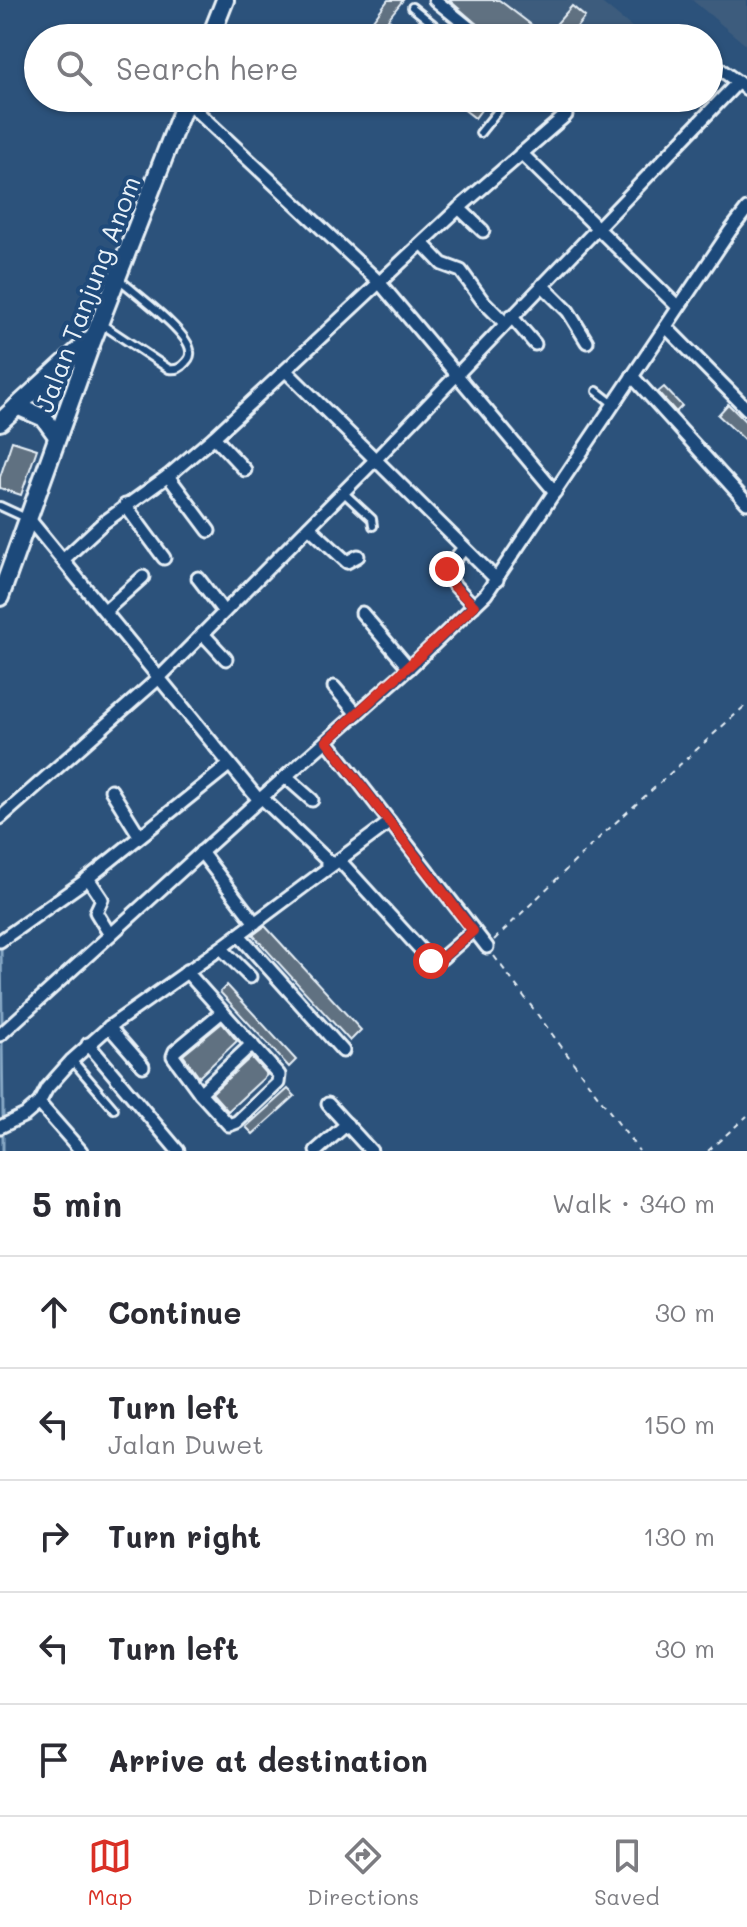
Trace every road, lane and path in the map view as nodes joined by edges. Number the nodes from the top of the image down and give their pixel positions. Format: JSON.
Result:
{"nodes":[{"id":1,"x":225,"y":0,"type":"edge"},
{"id":2,"x":435,"y":0,"type":"edge"},
{"id":3,"x":412,"y":7,"type":"dead end"},
{"id":4,"x":216,"y":24,"type":"edge"},
{"id":5,"x":433,"y":24,"type":"edge"},
{"id":6,"x":465,"y":24,"type":"edge"},
{"id":7,"x":723,"y":72,"type":"edge"},
{"id":8,"x":742,"y":86,"type":"edge"},
{"id":9,"x":723,"y":104,"type":"edge"},
{"id":10,"x":181,"y":112,"type":"edge"},
{"id":11,"x":200,"y":112,"type":"edge"},
{"id":12,"x":497,"y":112,"type":"edge"},
{"id":13,"x":566,"y":112,"type":"edge"},
{"id":14,"x":715,"y":112,"type":"edge"},
{"id":15,"x":480,"y":133,"type":"dead end"},
{"id":16,"x":521,"y":153,"type":"junction"},
{"id":17,"x":459,"y":208,"type":"junction"},
{"id":18,"x":747,"y":209,"type":"edge"},
{"id":19,"x":597,"y":226,"type":"junction"},
{"id":20,"x":483,"y":231,"type":"dead end"},
{"id":21,"x":423,"y":244,"type":"junction"},
{"id":22,"x":118,"y":278,"type":"junction"},
{"id":23,"x":379,"y":282,"type":"junction"},
{"id":24,"x":542,"y":285,"type":"junction"},
{"id":25,"x":678,"y":307,"type":"junction"},
{"id":26,"x":508,"y":320,"type":"junction"},
{"id":27,"x":666,"y":327,"type":"junction"},
{"id":28,"x":97,"y":330,"type":"junction"},
{"id":29,"x":587,"y":342,"type":"dead end"},
{"id":30,"x":535,"y":344,"type":"dead end"},
{"id":31,"x":286,"y":371,"type":"junction"},
{"id":32,"x":457,"y":374,"type":"junction"},
{"id":33,"x":632,"y":376,"type":"junction"},
{"id":34,"x":597,"y":391,"type":"dead end"},
{"id":35,"x":612,"y":403,"type":"junction"},
{"id":36,"x":17,"y":406,"type":"junction"},
{"id":37,"x":747,"y":409,"type":"edge"},
{"id":38,"x":0,"y":422,"type":"edge"},
{"id":39,"x":57,"y":436,"type":"junction"},
{"id":40,"x":214,"y":437,"type":"junction"},
{"id":41,"x":376,"y":459,"type":"junction"},
{"id":42,"x":245,"y":470,"type":"dead end"},
{"id":43,"x":168,"y":476,"type":"junction"},
{"id":44,"x":343,"y":492,"type":"junction"},
{"id":45,"x":555,"y":492,"type":"junction"},
{"id":46,"x":747,"y":503,"type":"edge"},
{"id":47,"x":125,"y":505,"type":"junction"},
{"id":48,"x":0,"y":506,"type":"edge"},
{"id":49,"x":29,"y":519,"type":"junction"},
{"id":50,"x":373,"y":526,"type":"dead end"},
{"id":51,"x":309,"y":527,"type":"junction"},
{"id":52,"x":209,"y":531,"type":"dead end"},
{"id":53,"x":464,"y":548,"type":"junction"},
{"id":54,"x":358,"y":556,"type":"dead end"},
{"id":55,"x":164,"y":558,"type":"dead end"},
{"id":56,"x":63,"y":560,"type":"junction"},
{"id":57,"x":143,"y":577,"type":"dead end"},
{"id":58,"x":198,"y":578,"type":"dead end"},
{"id":59,"x":497,"y":580,"type":"junction"},
{"id":60,"x":0,"y":597,"type":"edge"},
{"id":61,"x":474,"y":606,"type":"junction"},
{"id":62,"x":105,"y":611,"type":"junction"},
{"id":63,"x":224,"y":612,"type":"junction"},
{"id":64,"x":362,"y":613,"type":"dead end"},
{"id":65,"x":203,"y":634,"type":"junction"},
{"id":66,"x":226,"y":659,"type":"dead end"},
{"id":67,"x":409,"y":668,"type":"junction"},
{"id":68,"x":160,"y":677,"type":"junction"},
{"id":69,"x":334,"y":687,"type":"dead end"},
{"id":70,"x":747,"y":704,"type":"edge"},
{"id":71,"x":357,"y":714,"type":"junction"},
{"id":72,"x":327,"y":741,"type":"junction"},
{"id":73,"x":229,"y":765,"type":"junction"},
{"id":74,"x":287,"y":778,"type":"junction"},
{"id":75,"x":111,"y":790,"type":"dead end"},
{"id":76,"x":260,"y":799,"type":"junction"},
{"id":77,"x":312,"y":800,"type":"dead end"},
{"id":78,"x":0,"y":818,"type":"edge"},
{"id":79,"x":390,"y":822,"type":"junction"},
{"id":80,"x":139,"y":835,"type":"junction"},
{"id":81,"x":201,"y":852,"type":"junction"},
{"id":82,"x":336,"y":862,"type":"junction"},
{"id":83,"x":88,"y":878,"type":"junction"},
{"id":84,"x":255,"y":923,"type":"junction"},
{"id":85,"x":473,"y":931,"type":"junction"},
{"id":86,"x":110,"y":935,"type":"junction"},
{"id":87,"x":239,"y":935,"type":"junction"},
{"id":88,"x":0,"y":941,"type":"edge"},
{"id":89,"x":487,"y":947,"type":"junction"},
{"id":90,"x":221,"y":948,"type":"junction"},
{"id":91,"x":186,"y":971,"type":"junction"},
{"id":92,"x":250,"y":977,"type":"dead end"},
{"id":93,"x":222,"y":1012,"type":"junction"},
{"id":94,"x":109,"y":1027,"type":"junction"},
{"id":95,"x":0,"y":1035,"type":"edge"},
{"id":96,"x":88,"y":1044,"type":"junction"},
{"id":97,"x":252,"y":1044,"type":"junction"},
{"id":98,"x":343,"y":1051,"type":"dead end"},
{"id":99,"x":72,"y":1060,"type":"junction"},
{"id":100,"x":143,"y":1066,"type":"dead end"},
{"id":101,"x":200,"y":1093,"type":"junction"},
{"id":102,"x":39,"y":1103,"type":"junction"},
{"id":103,"x":328,"y":1104,"type":"dead end"},
{"id":104,"x":114,"y":1109,"type":"dead end"},
{"id":105,"x":747,"y":1116,"type":"edge"},
{"id":106,"x":347,"y":1124,"type":"junction"},
{"id":107,"x":0,"y":1127,"type":"edge"},
{"id":108,"x":81,"y":1151,"type":"edge"},
{"id":109,"x":178,"y":1151,"type":"edge"},
{"id":110,"x":316,"y":1151,"type":"edge"},
{"id":111,"x":371,"y":1151,"type":"edge"},
{"id":112,"x":639,"y":1151,"type":"edge"},
{"id":113,"x":708,"y":1151,"type":"edge"}],
"edges":[{"from":1,"to":4,"type":"main road"},
{"from":2,"to":6,"type":"street"},
{"from":3,"to":5,"type":"lane"},
{"from":7,"to":8,"type":"street"},
{"from":8,"to":9,"type":"street"},
{"from":10,"to":22,"type":"main road","name":"Jalan Tanjung Anom"},
{"from":11,"to":23,"type":"street"},
{"from":12,"to":15,"type":"lane"},
{"from":13,"to":16,"type":"street"},
{"from":14,"to":19,"type":"street"},
{"from":16,"to":17,"type":"street"},
{"from":16,"to":19,"type":"street"},
{"from":17,"to":20,"type":"street"},
{"from":17,"to":21,"type":"street"},
{"from":18,"to":25,"type":"street"},
{"from":19,"to":24,"type":"street"},
{"from":19,"to":25,"type":"street"},
{"from":21,"to":23,"type":"street"},
{"from":21,"to":26,"type":"street"},
{"from":22,"to":28,"type":"main road","name":"Jalan Tanjung Anom"},
{"from":22,"to":28,"type":"lane"},
{"from":23,"to":31,"type":"street"},
{"from":23,"to":32,"type":"street"},
{"from":24,"to":26,"type":"street"},
{"from":24,"to":29,"type":"street"},
{"from":25,"to":27,"type":"street"},
{"from":26,"to":30,"type":"street"},
{"from":26,"to":32,"type":"street"},
{"from":27,"to":33,"type":"street"},
{"from":27,"to":37,"type":"street"},
{"from":28,"to":36,"type":"main road"},
{"from":28,"to":39,"type":"main road","name":"Jalan Tanjung Anom"},
{"from":31,"to":40,"type":"street"},
{"from":31,"to":41,"type":"street"},
{"from":32,"to":41,"type":"street"},
{"from":32,"to":45,"type":"street"},
{"from":33,"to":35,"type":"street"},
{"from":33,"to":46,"type":"street"},
{"from":34,"to":35,"type":"lane"},
{"from":35,"to":45,"type":"street"},
{"from":36,"to":38,"type":"main road"},
{"from":36,"to":39,"type":"main road"},
{"from":39,"to":49,"type":"main road","name":"Jalan Tanjung Anom"},
{"from":40,"to":42,"type":"street"},
{"from":40,"to":43,"type":"street"},
{"from":41,"to":44,"type":"street"},
{"from":41,"to":53,"type":"street"},
{"from":43,"to":47,"type":"street"},
{"from":43,"to":52,"type":"street"},
{"from":44,"to":50,"type":"lane"},
{"from":44,"to":51,"type":"street"},
{"from":45,"to":59,"type":"street"},
{"from":47,"to":55,"type":"street"},
{"from":47,"to":56,"type":"street"},
{"from":48,"to":49,"type":"lane"},
{"from":49,"to":56,"type":"street"},
{"from":49,"to":60,"type":"main road","name":"Jalan Tanjung Anom"},
{"from":51,"to":54,"type":"street"},
{"from":51,"to":63,"type":"street"},
{"from":53,"to":59,"type":"street"},
{"from":53,"to":61,"type":"street"},
{"from":56,"to":62,"type":"street"},
{"from":57,"to":62,"type":"street"},
{"from":58,"to":63,"type":"street"},
{"from":59,"to":61,"type":"street"},
{"from":61,"to":67,"type":"street"},
{"from":62,"to":68,"type":"street"},
{"from":63,"to":65,"type":"street"},
{"from":64,"to":67,"type":"street"},
{"from":65,"to":66,"type":"street"},
{"from":65,"to":68,"type":"street"},
{"from":67,"to":71,"type":"street"},
{"from":68,"to":73,"type":"street"},
{"from":68,"to":78,"type":"street"},
{"from":69,"to":71,"type":"street"},
{"from":70,"to":89,"type":"path"},
{"from":71,"to":72,"type":"street"},
{"from":72,"to":74,"type":"street"},
{"from":72,"to":79,"type":"street"},
{"from":73,"to":76,"type":"street"},
{"from":73,"to":80,"type":"street"},
{"from":74,"to":76,"type":"street"},
{"from":74,"to":77,"type":"street"},
{"from":75,"to":80,"type":"street"},
{"from":76,"to":81,"type":"street"},
{"from":76,"to":82,"type":"street"},
{"from":79,"to":82,"type":"street"},
{"from":79,"to":85,"type":"street"},
{"from":80,"to":83,"type":"street"},
{"from":81,"to":84,"type":"street"},
{"from":81,"to":86,"type":"street"},
{"from":82,"to":84,"type":"street"},
{"from":82,"to":85,"type":"street"},
{"from":83,"to":86,"type":"street"},
{"from":83,"to":88,"type":"street"},
{"from":84,"to":87,"type":"street"},
{"from":85,"to":89,"type":"street"},
{"from":86,"to":95,"type":"street"},
{"from":87,"to":90,"type":"street"},
{"from":87,"to":98,"type":"street"},
{"from":89,"to":112,"type":"path"},
{"from":90,"to":91,"type":"street"},
{"from":90,"to":92,"type":"street"},
{"from":91,"to":93,"type":"street"},
{"from":91,"to":94,"type":"street"},
{"from":93,"to":97,"type":"street"},
{"from":93,"to":101,"type":"street"},
{"from":94,"to":96,"type":"street"},
{"from":94,"to":100,"type":"street"},
{"from":96,"to":99,"type":"street"},
{"from":96,"to":109,"type":"street"},
{"from":97,"to":101,"type":"street"},
{"from":97,"to":101,"type":"street"},
{"from":99,"to":102,"type":"street"},
{"from":99,"to":104,"type":"lane"},
{"from":102,"to":107,"type":"street"},
{"from":102,"to":108,"type":"street"},
{"from":103,"to":106,"type":"street"},
{"from":105,"to":113,"type":"path"},
{"from":106,"to":110,"type":"street"},
{"from":106,"to":111,"type":"street"}]}
